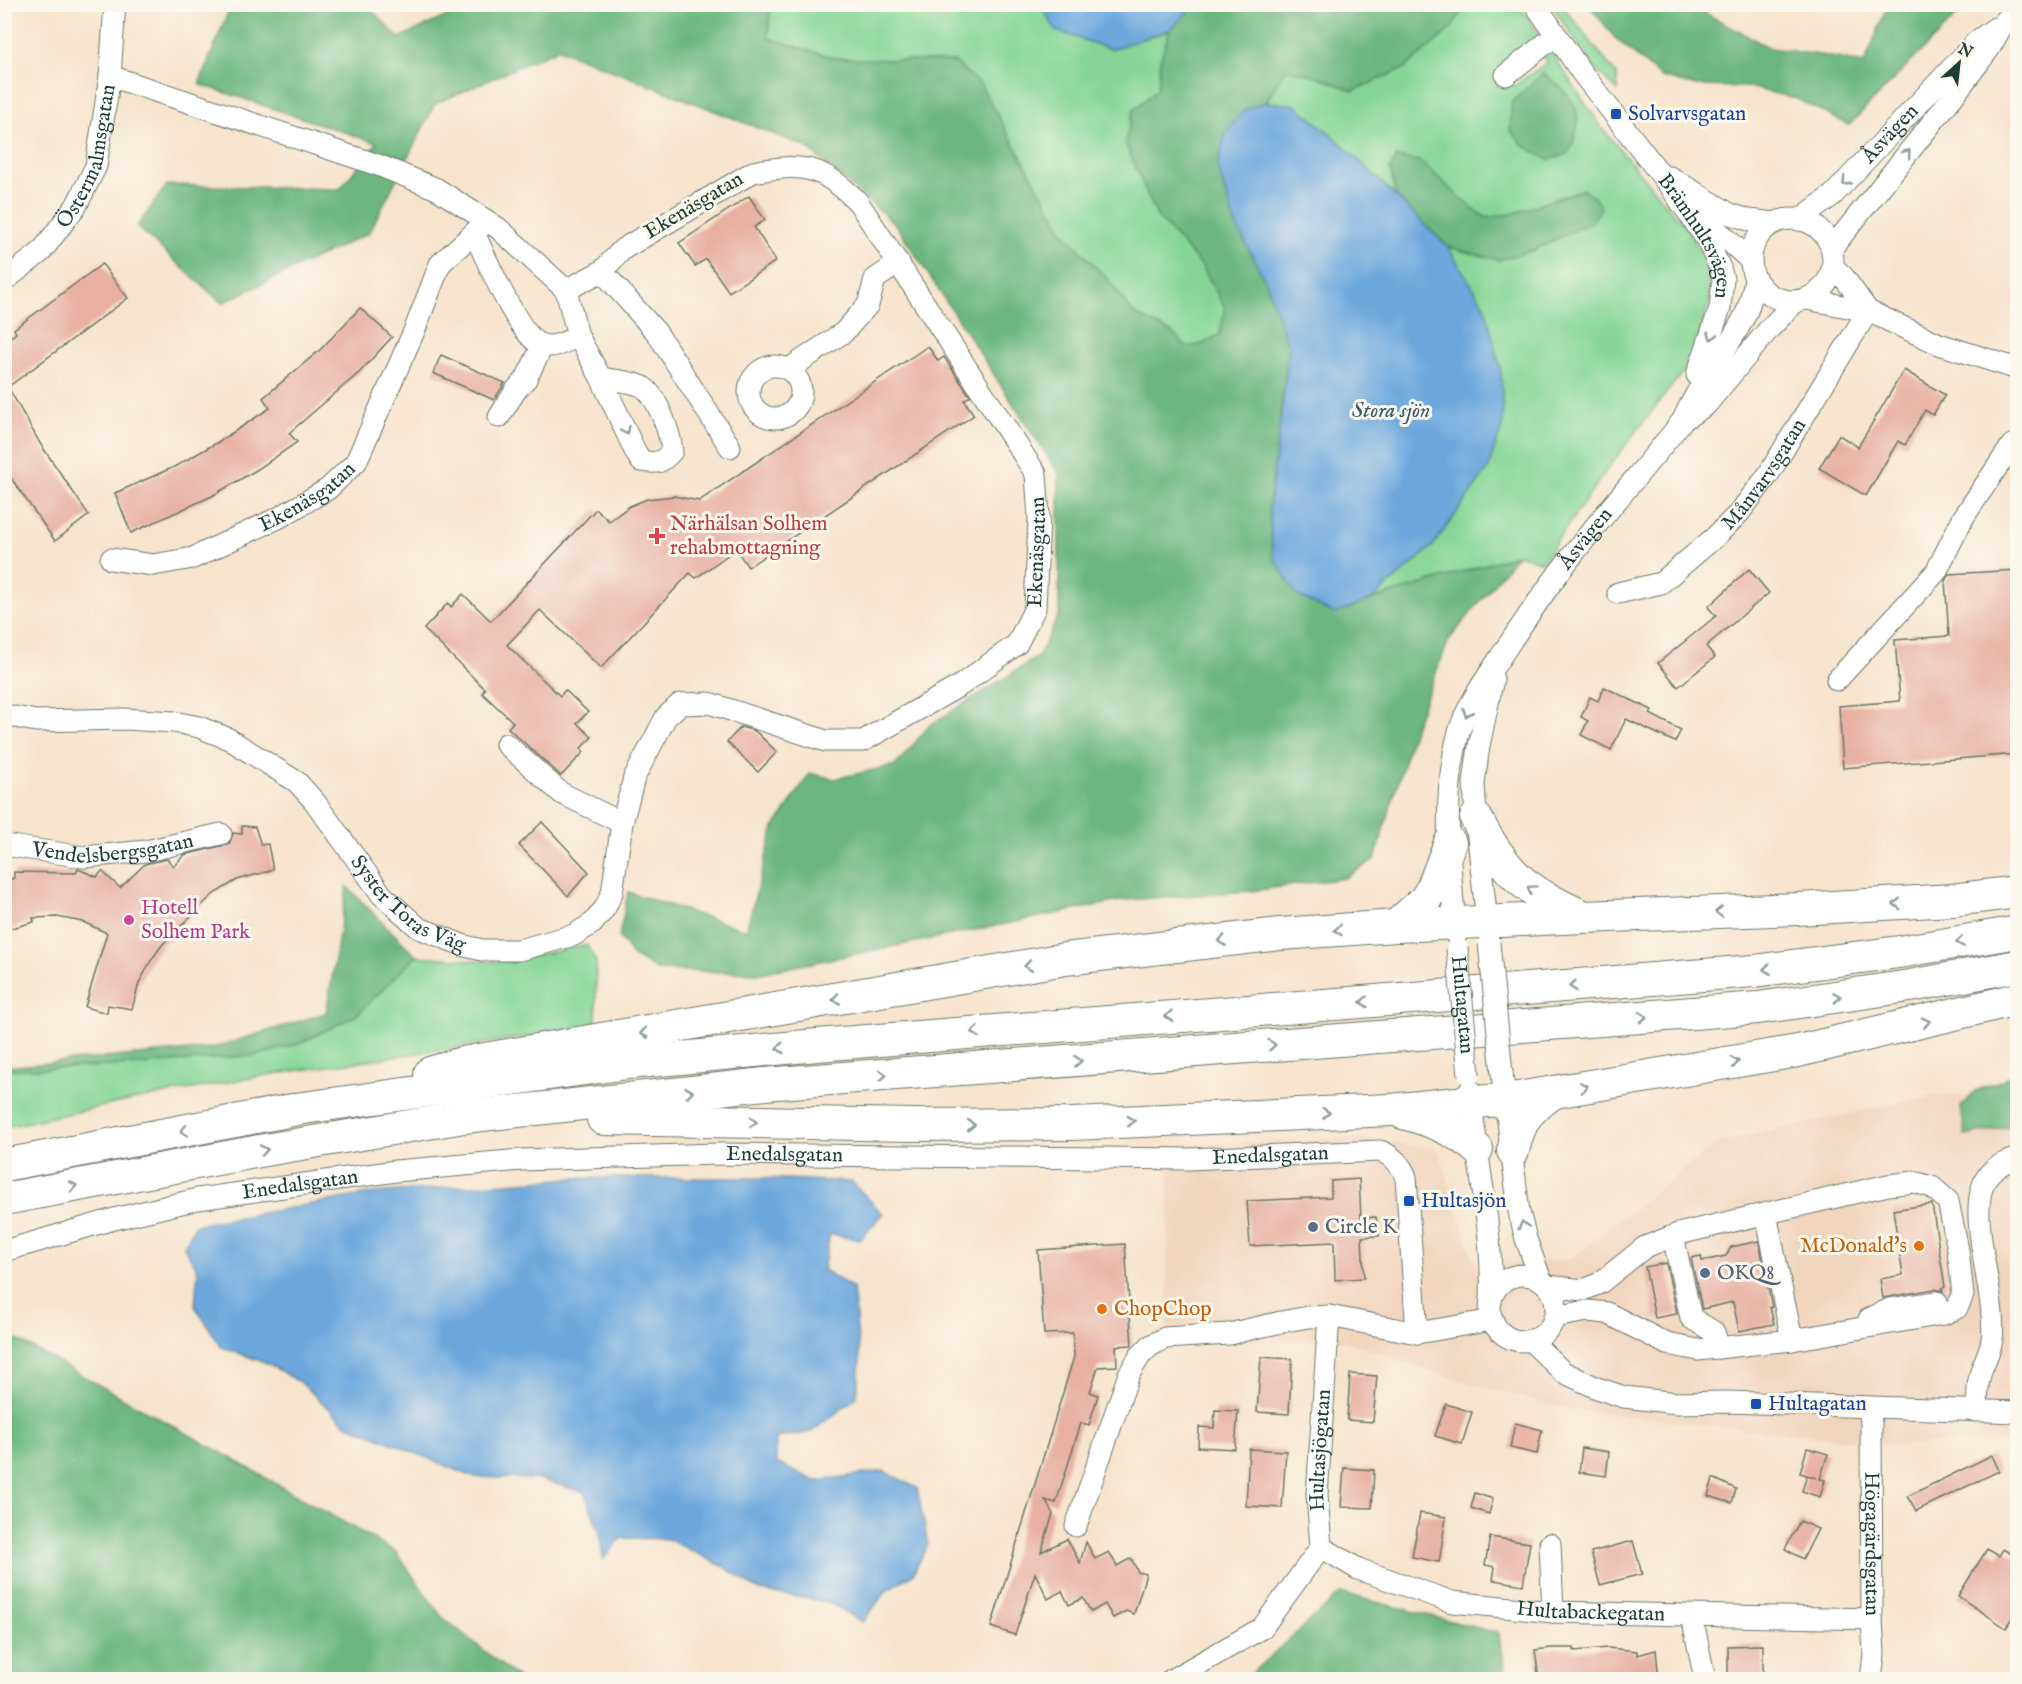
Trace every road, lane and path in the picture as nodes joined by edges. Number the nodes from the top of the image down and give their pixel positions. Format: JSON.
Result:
{"nodes":[{"id":1,"x":115,"y":4,"type":"edge"},
{"id":2,"x":1535,"y":4,"type":"edge"},
{"id":3,"x":2011,"y":14,"type":"edge"},
{"id":4,"x":1556,"y":35,"type":"junction"},
{"id":5,"x":1506,"y":75,"type":"dead end"},
{"id":6,"x":110,"y":76,"type":"junction"},
{"id":7,"x":1638,"y":143,"type":"junction"},
{"id":8,"x":1670,"y":177,"type":"junction"},
{"id":9,"x":1799,"y":220,"type":"junction"},
{"id":10,"x":1774,"y":223,"type":"junction"},
{"id":11,"x":480,"y":227,"type":"junction"},
{"id":12,"x":1832,"y":258,"type":"junction"},
{"id":13,"x":898,"y":263,"type":"junction"},
{"id":14,"x":1753,"y":270,"type":"junction"},
{"id":15,"x":602,"y":271,"type":"junction"},
{"id":16,"x":4,"y":281,"type":"edge"},
{"id":17,"x":566,"y":290,"type":"junction"},
{"id":18,"x":1801,"y":300,"type":"junction"},
{"id":19,"x":1868,"y":311,"type":"junction"},
{"id":20,"x":578,"y":336,"type":"junction"},
{"id":21,"x":543,"y":345,"type":"junction"},
{"id":22,"x":789,"y":369,"type":"dead end"},
{"id":23,"x":2018,"y":369,"type":"edge"},
{"id":24,"x":601,"y":378,"type":"dead end"},
{"id":25,"x":498,"y":417,"type":"dead end"},
{"id":26,"x":1683,"y":420,"type":"junction"},
{"id":27,"x":1670,"y":437,"type":"junction"},
{"id":28,"x":2018,"y":442,"type":"edge"},
{"id":29,"x":730,"y":447,"type":"dead end"},
{"id":30,"x":111,"y":559,"type":"dead end"},
{"id":31,"x":1618,"y":593,"type":"dead end"},
{"id":32,"x":1497,"y":663,"type":"junction"},
{"id":33,"x":1837,"y":680,"type":"dead end"},
{"id":34,"x":709,"y":703,"type":"joint"},
{"id":35,"x":4,"y":715,"type":"edge"},
{"id":36,"x":506,"y":744,"type":"dead end"},
{"id":37,"x":1476,"y":818,"type":"junction"},
{"id":38,"x":622,"y":823,"type":"junction"},
{"id":39,"x":221,"y":834,"type":"dead end"},
{"id":40,"x":1450,"y":843,"type":"junction"},
{"id":41,"x":4,"y":845,"type":"edge"},
{"id":42,"x":29,"y":848,"type":"junction"},
{"id":43,"x":4,"y":862,"type":"edge"},
{"id":44,"x":2018,"y":892,"type":"edge"},
{"id":45,"x":1583,"y":916,"type":"junction"},
{"id":46,"x":1396,"y":926,"type":"junction"},
{"id":47,"x":1488,"y":932,"type":"junction"},
{"id":48,"x":2018,"y":932,"type":"edge"},
{"id":49,"x":1456,"y":936,"type":"junction"},
{"id":50,"x":2018,"y":966,"type":"edge"},
{"id":51,"x":2018,"y":999,"type":"edge"},
{"id":52,"x":1504,"y":1087,"type":"junction"},
{"id":53,"x":1470,"y":1089,"type":"junction"},
{"id":54,"x":1554,"y":1092,"type":"junction"},
{"id":55,"x":303,"y":1108,"type":"junction"},
{"id":56,"x":1391,"y":1110,"type":"junction"},
{"id":57,"x":464,"y":1117,"type":"junction"},
{"id":58,"x":1477,"y":1149,"type":"junction"},
{"id":59,"x":1513,"y":1151,"type":"junction"},
{"id":60,"x":2018,"y":1158,"type":"edge"},
{"id":61,"x":4,"y":1165,"type":"edge"},
{"id":62,"x":4,"y":1199,"type":"edge"},
{"id":63,"x":1766,"y":1214,"type":"junction"},
{"id":64,"x":1673,"y":1236,"type":"junction"},
{"id":65,"x":4,"y":1251,"type":"edge"},
{"id":66,"x":1544,"y":1283,"type":"junction"},
{"id":67,"x":1492,"y":1311,"type":"junction"},
{"id":68,"x":1329,"y":1316,"type":"junction"},
{"id":69,"x":1554,"y":1317,"type":"junction"},
{"id":70,"x":1417,"y":1333,"type":"junction"},
{"id":71,"x":1530,"y":1340,"type":"junction"},
{"id":72,"x":1792,"y":1340,"type":"junction"},
{"id":73,"x":1719,"y":1348,"type":"junction"},
{"id":74,"x":1869,"y":1408,"type":"junction"},
{"id":75,"x":1976,"y":1411,"type":"junction"},
{"id":76,"x":2018,"y":1412,"type":"edge"},
{"id":77,"x":1076,"y":1526,"type":"dead end"},
{"id":78,"x":1550,"y":1544,"type":"dead end"},
{"id":79,"x":1321,"y":1546,"type":"junction"},
{"id":80,"x":1553,"y":1612,"type":"junction"},
{"id":81,"x":1692,"y":1616,"type":"junction"},
{"id":82,"x":1872,"y":1619,"type":"junction"},
{"id":83,"x":1172,"y":1680,"type":"edge"},
{"id":84,"x":1705,"y":1680,"type":"edge"},
{"id":85,"x":1871,"y":1680,"type":"edge"}],
"edges":[{"from":1,"to":6,"type":"street","name":"Östermalmsgatan"},
{"from":2,"to":4,"type":"street","name":"Brämhultsvägen"},
{"from":3,"to":9,"type":"street","name":"Åsvägen","one_way":true},
{"from":12,"to":3,"type":"street","name":"Åsvägen","one_way":true},
{"from":4,"to":5,"type":"street"},
{"from":4,"to":7,"type":"street","name":"Brämhultsvägen"},
{"from":6,"to":11,"type":"street"},
{"from":6,"to":16,"type":"street","name":"Östermalmsgatan"},
{"from":7,"to":8,"type":"street","name":"Brämhultsvägen"},
{"from":7,"to":27,"type":"street","name":"Brämhultsvägen","one_way":true},
{"from":8,"to":10,"type":"street","name":"Brämhultsvägen"},
{"from":8,"to":14,"type":"street","name":"Brämhultsvägen"},
{"from":9,"to":10,"type":"street"},
{"from":9,"to":12,"type":"street"},
{"from":10,"to":14,"type":"street"},
{"from":11,"to":17,"type":"street"},
{"from":11,"to":21,"type":"street"},
{"from":11,"to":30,"type":"street","name":"Ekenäsgatan"},
{"from":12,"to":18,"type":"street"},
{"from":12,"to":19,"type":"street"},
{"from":13,"to":15,"type":"street","name":"Ekenäsgatan"},
{"from":13,"to":22,"type":"street"},
{"from":13,"to":34,"type":"street","name":"Ekenäsgatan"},
{"from":14,"to":18,"type":"street"},
{"from":14,"to":26,"type":"street","name":"Åsvägen"},
{"from":15,"to":17,"type":"street","name":"Ekenäsgatan"},
{"from":15,"to":29,"type":"street"},
{"from":17,"to":20,"type":"street"},
{"from":18,"to":19,"type":"street"},
{"from":18,"to":26,"type":"street","name":"Åsvägen"},
{"from":19,"to":23,"type":"street"},
{"from":19,"to":31,"type":"street","name":"Månvarvsgatan"},
{"from":20,"to":21,"type":"street"},
{"from":20,"to":24,"type":"street"},
{"from":21,"to":25,"type":"street"},
{"from":26,"to":27,"type":"street","name":"Åsvägen"},
{"from":27,"to":32,"type":"street","name":"Åsvägen"},
{"from":28,"to":33,"type":"street"},
{"from":32,"to":37,"type":"street","name":"Åsvägen"},
{"from":32,"to":40,"type":"street","name":"Åsvägen","one_way":true},
{"from":34,"to":38,"type":"street","name":"Syster Toras Väg"},
{"from":35,"to":38,"type":"street","name":"Syster Toras Väg"},
{"from":36,"to":38,"type":"street"},
{"from":45,"to":37,"type":"highway","one_way":true},
{"from":37,"to":47,"type":"street","name":"Åsvägen"},
{"from":39,"to":42,"type":"street","name":"Vendelsbergsgatan"},
{"from":40,"to":46,"type":"highway"},
{"from":40,"to":49,"type":"street","name":"Åsvägen"},
{"from":41,"to":42,"type":"street","name":"Vendelsbergsgatan"},
{"from":42,"to":43,"type":"street"},
{"from":44,"to":45,"type":"highway","one_way":true},
{"from":45,"to":47,"type":"highway"},
{"from":46,"to":49,"type":"highway"},
{"from":46,"to":55,"type":"highway","one_way":true},
{"from":47,"to":49,"type":"highway"},
{"from":47,"to":52,"type":"street","name":"Hultagatan","bridge":true},
{"from":48,"to":55,"type":"highway","one_way":true},
{"from":49,"to":53,"type":"street","name":"Hultagatan","bridge":true},
{"from":57,"to":50,"type":"highway","one_way":true},
{"from":54,"to":51,"type":"highway","one_way":true},
{"from":52,"to":53,"type":"highway"},
{"from":52,"to":54,"type":"highway"},
{"from":52,"to":59,"type":"street","name":"Hultagatan"},
{"from":53,"to":56,"type":"highway"},
{"from":53,"to":58,"type":"street","name":"Hultagatan"},
{"from":54,"to":59,"type":"highway"},
{"from":55,"to":61,"type":"highway","one_way":true},
{"from":57,"to":56,"type":"highway","one_way":true},
{"from":56,"to":58,"type":"highway"},
{"from":62,"to":57,"type":"highway","one_way":true},
{"from":58,"to":67,"type":"street","name":"Hultagatan"},
{"from":66,"to":59,"type":"street","name":"Hultagatan","one_way":true},
{"from":60,"to":75,"type":"street"},
{"from":63,"to":64,"type":"street"},
{"from":63,"to":72,"type":"street"},
{"from":63,"to":72,"type":"street"},
{"from":64,"to":66,"type":"street"},
{"from":64,"to":73,"type":"street"},
{"from":65,"to":70,"type":"street","name":"Enedalsgatan"},
{"from":66,"to":67,"type":"street"},
{"from":66,"to":69,"type":"street","name":"Hultagatan"},
{"from":67,"to":70,"type":"street"},
{"from":67,"to":71,"type":"street"},
{"from":68,"to":70,"type":"street"},
{"from":68,"to":77,"type":"street"},
{"from":68,"to":79,"type":"street","name":"Hultasjögatan"},
{"from":69,"to":71,"type":"street"},
{"from":69,"to":73,"type":"street"},
{"from":71,"to":74,"type":"street"},
{"from":72,"to":73,"type":"street"},
{"from":74,"to":75,"type":"street"},
{"from":74,"to":82,"type":"street","name":"Högagärdsgatan"},
{"from":75,"to":76,"type":"street"},
{"from":78,"to":80,"type":"street"},
{"from":79,"to":80,"type":"street","name":"Hultabackegatan"},
{"from":79,"to":83,"type":"street"},
{"from":80,"to":81,"type":"street","name":"Hultabackegatan"},
{"from":81,"to":82,"type":"street","name":"Hultabackegatan"},
{"from":81,"to":84,"type":"street"},
{"from":82,"to":85,"type":"street","name":"Högagärdsgatan"}]}
